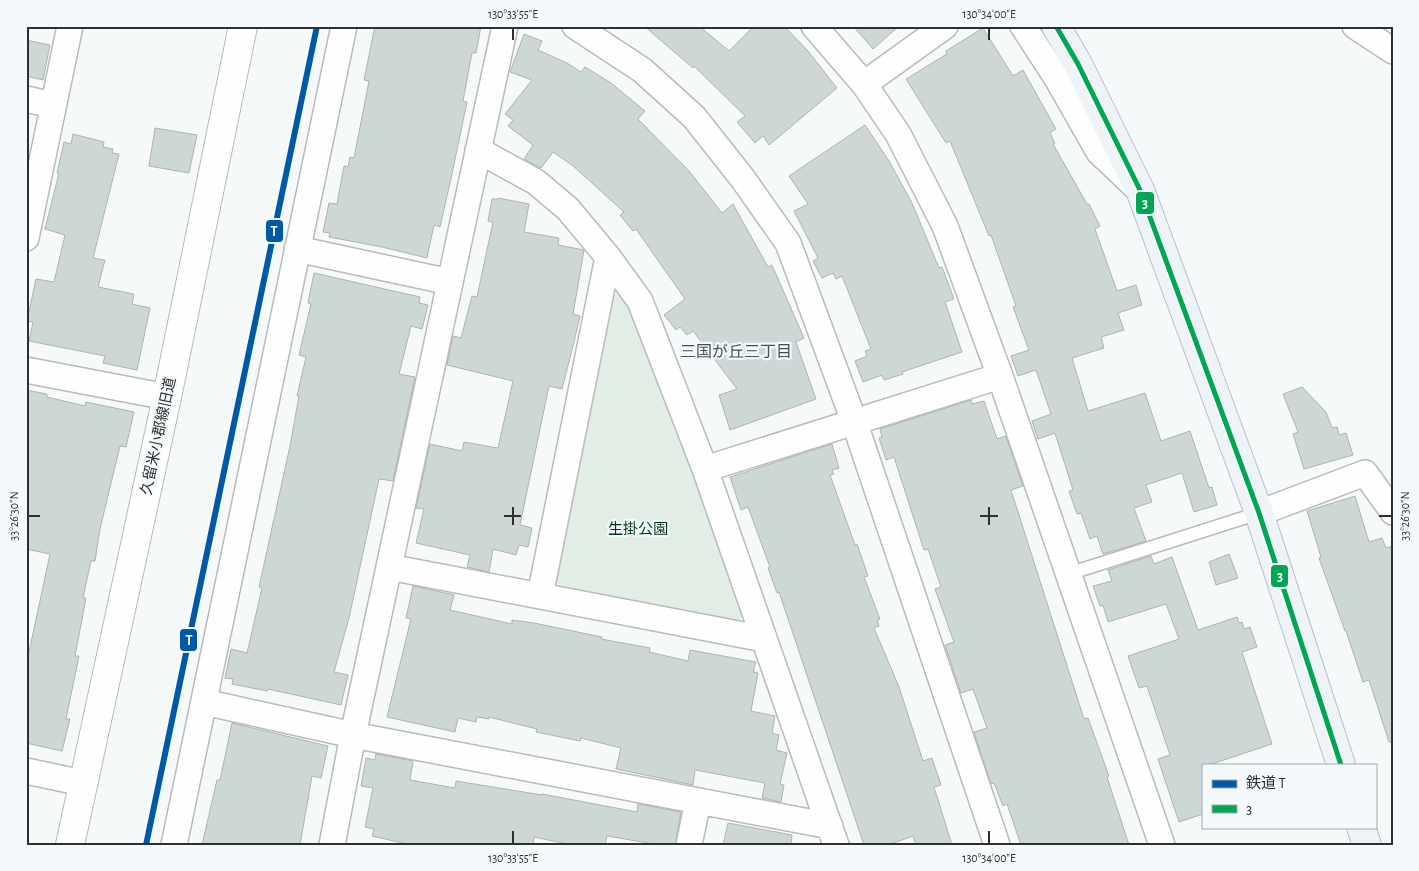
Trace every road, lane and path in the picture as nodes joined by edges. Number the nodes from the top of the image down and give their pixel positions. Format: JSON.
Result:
{"nodes":[{"id":1,"x":70,"y":26,"type":"edge"},
{"id":2,"x":243,"y":26,"type":"edge"},
{"id":3,"x":344,"y":26,"type":"edge"},
{"id":4,"x":505,"y":26,"type":"edge"},
{"id":5,"x":575,"y":26,"type":"edge"},
{"id":6,"x":814,"y":26,"type":"edge"},
{"id":7,"x":945,"y":26,"type":"edge"},
{"id":8,"x":1023,"y":26,"type":"edge"},
{"id":9,"x":1056,"y":26,"type":"edge"},
{"id":10,"x":1355,"y":26,"type":"edge"},
{"id":11,"x":1393,"y":51,"type":"edge"},
{"id":12,"x":1068,"y":72,"type":"junction"},
{"id":13,"x":864,"y":84,"type":"junction"},
{"id":14,"x":26,"y":99,"type":"edge"},
{"id":15,"x":52,"y":105,"type":"junction"},
{"id":16,"x":478,"y":150,"type":"junction"},
{"id":17,"x":27,"y":233,"type":"edge"},
{"id":18,"x":297,"y":249,"type":"junction"},
{"id":19,"x":608,"y":257,"type":"junction"},
{"id":20,"x":450,"y":282,"type":"junction"},
{"id":21,"x":26,"y":370,"type":"edge"},
{"id":22,"x":1000,"y":376,"type":"junction"},
{"id":23,"x":167,"y":397,"type":"junction"},
{"id":24,"x":854,"y":421,"type":"junction"},
{"id":25,"x":705,"y":469,"type":"junction"},
{"id":26,"x":1393,"y":512,"type":"edge"},
{"id":27,"x":1259,"y":513,"type":"junction"},
{"id":28,"x":388,"y":567,"type":"junction"},
{"id":29,"x":1068,"y":574,"type":"junction"},
{"id":30,"x":540,"y":596,"type":"junction"},
{"id":31,"x":764,"y":639,"type":"junction"},
{"id":32,"x":204,"y":702,"type":"junction"},
{"id":33,"x":352,"y":735,"type":"junction"},
{"id":34,"x":1341,"y":764,"type":"edge"},
{"id":35,"x":26,"y":771,"type":"edge"},
{"id":36,"x":83,"y":783,"type":"junction"},
{"id":37,"x":698,"y":801,"type":"junction"},
{"id":38,"x":1361,"y":828,"type":"edge"},
{"id":39,"x":833,"y":835,"type":"edge"},
{"id":40,"x":70,"y":845,"type":"edge"},
{"id":41,"x":174,"y":845,"type":"edge"},
{"id":42,"x":332,"y":845,"type":"edge"},
{"id":43,"x":689,"y":845,"type":"edge"},
{"id":44,"x":996,"y":845,"type":"edge"},
{"id":45,"x":1162,"y":845,"type":"edge"},
{"id":46,"x":1367,"y":845,"type":"edge"}],
"edges":[{"from":1,"to":15,"type":"street"},
{"from":2,"to":23,"type":"street","name":"久留米小郡線旧道"},
{"from":3,"to":18,"type":"street"},
{"from":4,"to":16,"type":"street"},
{"from":5,"to":24,"type":"street"},
{"from":6,"to":13,"type":"street"},
{"from":7,"to":13,"type":"street"},
{"from":8,"to":12,"type":"street"},
{"from":9,"to":12,"type":"main road"},
{"from":10,"to":11,"type":"street"},
{"from":12,"to":27,"type":"main road"},
{"from":13,"to":22,"type":"street"},
{"from":14,"to":15,"type":"street"},
{"from":15,"to":17,"type":"street"},
{"from":16,"to":19,"type":"street"},
{"from":16,"to":20,"type":"street"},
{"from":18,"to":20,"type":"street"},
{"from":18,"to":32,"type":"street"},
{"from":19,"to":25,"type":"street"},
{"from":19,"to":30,"type":"street"},
{"from":20,"to":28,"type":"street"},
{"from":21,"to":23,"type":"street"},
{"from":22,"to":24,"type":"street"},
{"from":22,"to":29,"type":"street"},
{"from":23,"to":36,"type":"street","name":"久留米小郡線旧道"},
{"from":24,"to":25,"type":"street"},
{"from":24,"to":44,"type":"street"},
{"from":25,"to":31,"type":"street"},
{"from":26,"to":27,"type":"street"},
{"from":27,"to":29,"type":"lane"},
{"from":27,"to":34,"type":"main road"},
{"from":28,"to":30,"type":"street"},
{"from":28,"to":33,"type":"street"},
{"from":29,"to":45,"type":"street"},
{"from":30,"to":31,"type":"street"},
{"from":31,"to":39,"type":"street"},
{"from":32,"to":33,"type":"street"},
{"from":32,"to":41,"type":"street"},
{"from":33,"to":37,"type":"street"},
{"from":33,"to":42,"type":"street"},
{"from":35,"to":36,"type":"street"},
{"from":36,"to":40,"type":"street","name":"久留米小郡線旧道"},
{"from":37,"to":39,"type":"street"},
{"from":37,"to":43,"type":"street"},
{"from":38,"to":46,"type":"main road"}]}
